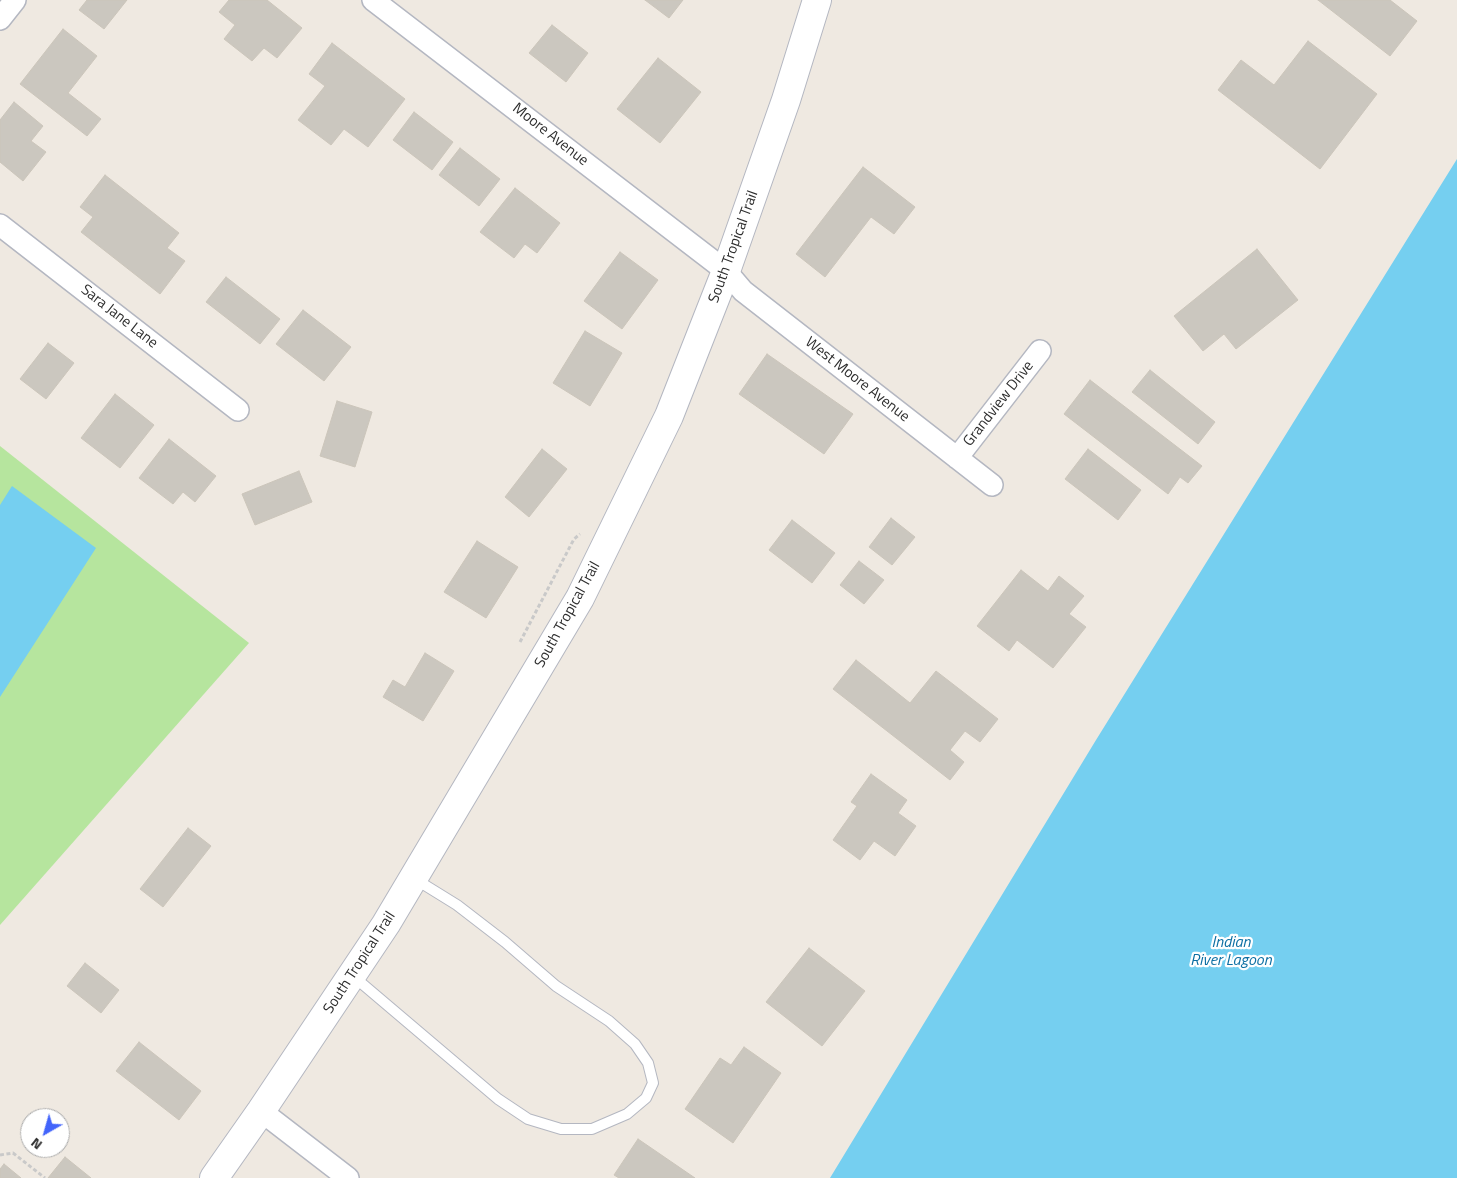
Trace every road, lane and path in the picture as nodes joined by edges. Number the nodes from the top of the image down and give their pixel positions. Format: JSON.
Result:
{"nodes":[{"id":1,"x":15,"y":0,"type":"edge"},
{"id":2,"x":373,"y":0,"type":"edge"},
{"id":3,"x":817,"y":0,"type":"edge"},
{"id":4,"x":0,"y":19,"type":"edge"},
{"id":5,"x":0,"y":225,"type":"edge"},
{"id":6,"x":726,"y":271,"type":"junction"},
{"id":7,"x":1040,"y":351,"type":"dead end"},
{"id":8,"x":238,"y":410,"type":"dead end"},
{"id":9,"x":957,"y":458,"type":"junction"},
{"id":10,"x":992,"y":485,"type":"dead end"},
{"id":11,"x":585,"y":530,"type":"dead end"},
{"id":12,"x":517,"y":649,"type":"dead end"},
{"id":13,"x":414,"y":878,"type":"junction"},
{"id":14,"x":352,"y":975,"type":"junction"},
{"id":15,"x":261,"y":1111,"type":"junction"},
{"id":16,"x":0,"y":1155,"type":"edge"},
{"id":17,"x":45,"y":1178,"type":"edge"},
{"id":18,"x":214,"y":1178,"type":"edge"},
{"id":19,"x":348,"y":1178,"type":"edge"}],
"edges":[{"from":1,"to":4,"type":"street"},
{"from":2,"to":6,"type":"street","name":"Moore Avenue"},
{"from":3,"to":6,"type":"street","name":"South Tropical Trail"},
{"from":5,"to":8,"type":"street","name":"Sara Jane Lane"},
{"from":6,"to":9,"type":"street","name":"West Moore Avenue"},
{"from":6,"to":13,"type":"street","name":"South Tropical Trail"},
{"from":7,"to":9,"type":"street","name":"Grandview Drive"},
{"from":9,"to":10,"type":"street","name":"West Moore Avenue"},
{"from":11,"to":12,"type":"path"},
{"from":13,"to":14,"type":"street","name":"South Tropical Trail"},
{"from":13,"to":14,"type":"lane"},
{"from":14,"to":15,"type":"street","name":"South Tropical Trail"},
{"from":15,"to":18,"type":"street","name":"South Tropical Trail"},
{"from":15,"to":19,"type":"street"},
{"from":16,"to":17,"type":"path"}]}
